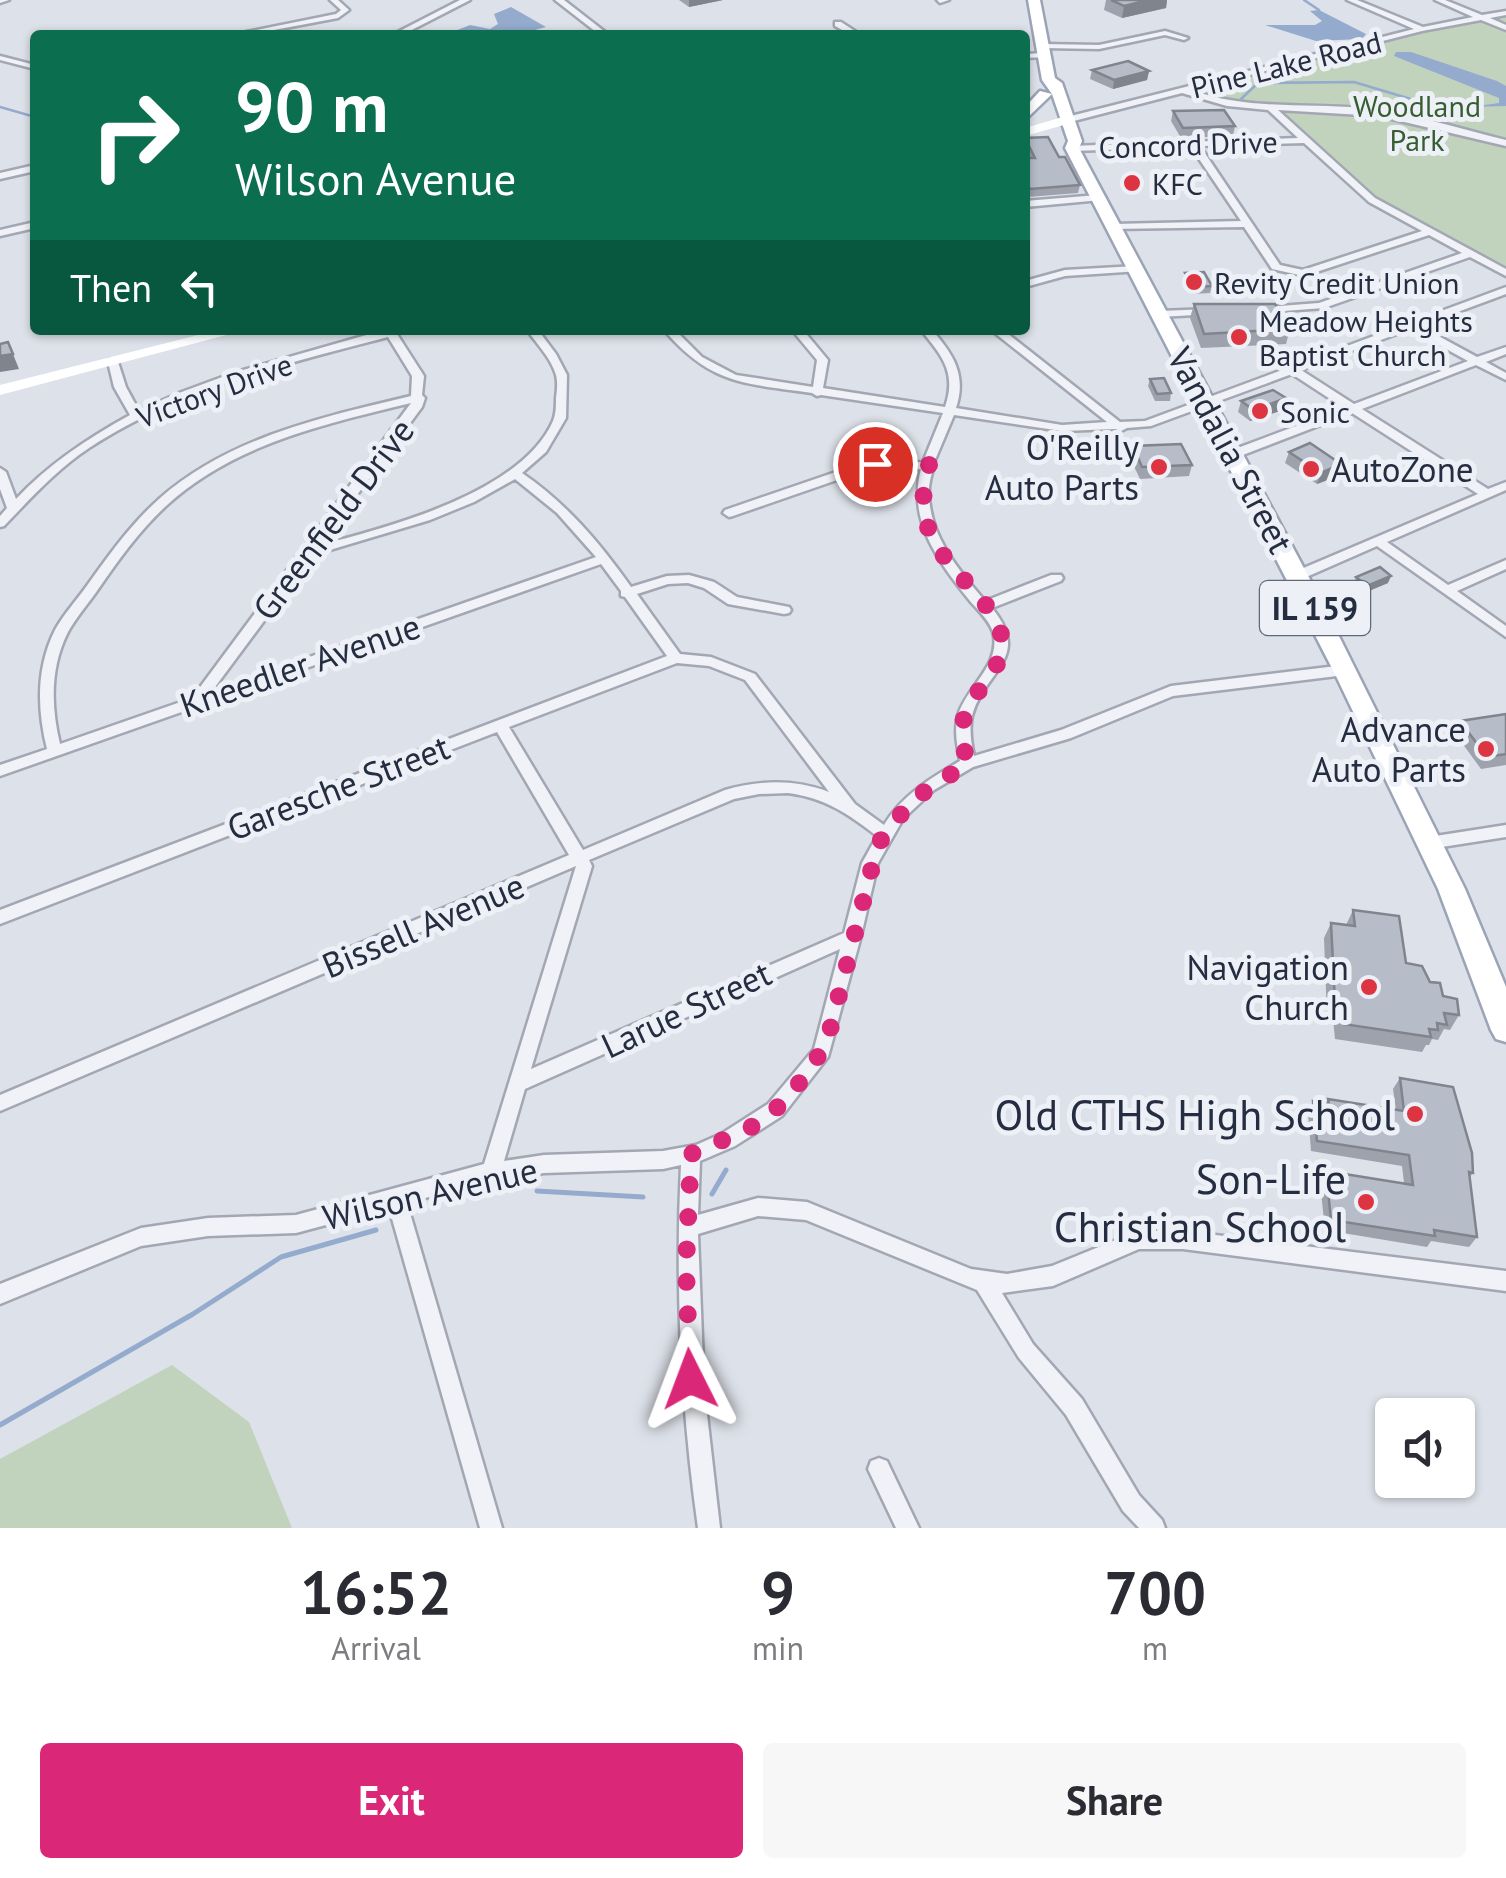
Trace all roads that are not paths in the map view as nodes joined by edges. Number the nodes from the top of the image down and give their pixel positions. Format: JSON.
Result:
{"nodes":[{"id":1,"x":334,"y":0,"type":"edge"},
{"id":2,"x":466,"y":0,"type":"edge"},
{"id":3,"x":560,"y":0,"type":"edge"},
{"id":4,"x":1034,"y":0,"type":"edge"},
{"id":5,"x":1352,"y":0,"type":"edge"},
{"id":6,"x":1439,"y":0,"type":"edge"},
{"id":7,"x":1506,"y":13,"type":"edge"},
{"id":8,"x":1478,"y":16,"type":"junction"},
{"id":9,"x":838,"y":24,"type":"dead end"},
{"id":10,"x":1506,"y":28,"type":"edge"},
{"id":11,"x":1422,"y":29,"type":"junction"},
{"id":12,"x":261,"y":30,"type":"edge"},
{"id":13,"x":406,"y":30,"type":"edge"},
{"id":14,"x":599,"y":30,"type":"edge"},
{"id":15,"x":848,"y":30,"type":"edge"},
{"id":16,"x":1164,"y":34,"type":"dead end"},
{"id":17,"x":1044,"y":51,"type":"junction"},
{"id":18,"x":1030,"y":55,"type":"edge"},
{"id":19,"x":0,"y":58,"type":"edge"},
{"id":20,"x":30,"y":67,"type":"edge"},
{"id":21,"x":1047,"y":87,"type":"junction"},
{"id":22,"x":1184,"y":90,"type":"junction"},
{"id":23,"x":1272,"y":108,"type":"junction"},
{"id":24,"x":1030,"y":109,"type":"edge"},
{"id":25,"x":1060,"y":122,"type":"junction"},
{"id":26,"x":1030,"y":129,"type":"edge"},
{"id":27,"x":1304,"y":140,"type":"junction"},
{"id":28,"x":1506,"y":143,"type":"edge"},
{"id":29,"x":1194,"y":144,"type":"junction"},
{"id":30,"x":1072,"y":148,"type":"junction"},
{"id":31,"x":30,"y":169,"type":"edge"},
{"id":32,"x":0,"y":176,"type":"edge"},
{"id":33,"x":1098,"y":198,"type":"junction"},
{"id":34,"x":1030,"y":204,"type":"edge"},
{"id":35,"x":1247,"y":224,"type":"junction"},
{"id":36,"x":30,"y":227,"type":"edge"},
{"id":37,"x":1114,"y":227,"type":"junction"},
{"id":38,"x":1428,"y":232,"type":"junction"},
{"id":39,"x":0,"y":233,"type":"edge"},
{"id":40,"x":1470,"y":254,"type":"junction"},
{"id":41,"x":1136,"y":269,"type":"junction"},
{"id":42,"x":1506,"y":274,"type":"edge"},
{"id":43,"x":1030,"y":283,"type":"edge"},
{"id":44,"x":1506,"y":290,"type":"edge"},
{"id":45,"x":1249,"y":310,"type":"edge"},
{"id":46,"x":1230,"y":311,"type":"edge"},
{"id":47,"x":1159,"y":314,"type":"junction"},
{"id":48,"x":1410,"y":324,"type":"junction"},
{"id":49,"x":218,"y":335,"type":"edge"},
{"id":50,"x":380,"y":335,"type":"edge"},
{"id":51,"x":396,"y":335,"type":"edge"},
{"id":52,"x":536,"y":335,"type":"edge"},
{"id":53,"x":675,"y":335,"type":"edge"},
{"id":54,"x":801,"y":335,"type":"edge"},
{"id":55,"x":930,"y":335,"type":"edge"},
{"id":56,"x":1002,"y":335,"type":"edge"},
{"id":57,"x":1506,"y":350,"type":"edge"},
{"id":58,"x":1477,"y":361,"type":"junction"},
{"id":59,"x":113,"y":362,"type":"junction"},
{"id":60,"x":1290,"y":368,"type":"junction"},
{"id":61,"x":1506,"y":377,"type":"edge"},
{"id":62,"x":0,"y":390,"type":"edge"},
{"id":63,"x":817,"y":393,"type":"junction"},
{"id":64,"x":419,"y":398,"type":"junction"},
{"id":65,"x":1204,"y":400,"type":"junction"},
{"id":66,"x":1353,"y":408,"type":"junction"},
{"id":67,"x":949,"y":412,"type":"junction"},
{"id":68,"x":136,"y":416,"type":"junction"},
{"id":69,"x":1121,"y":428,"type":"junction"},
{"id":70,"x":1231,"y":454,"type":"junction"},
{"id":71,"x":930,"y":465,"type":"junction"},
{"id":72,"x":0,"y":472,"type":"edge"},
{"id":73,"x":514,"y":473,"type":"junction"},
{"id":74,"x":1500,"y":490,"type":"edge"},
{"id":75,"x":12,"y":506,"type":"junction"},
{"id":76,"x":729,"y":514,"type":"dead end"},
{"id":77,"x":0,"y":523,"type":"edge"},
{"id":78,"x":1378,"y":541,"type":"junction"},
{"id":79,"x":308,"y":552,"type":"junction"},
{"id":80,"x":601,"y":560,"type":"junction"},
{"id":81,"x":1506,"y":564,"type":"edge"},
{"id":82,"x":1299,"y":576,"type":"junction"},
{"id":83,"x":1056,"y":578,"type":"dead end"},
{"id":84,"x":1447,"y":590,"type":"junction"},
{"id":85,"x":626,"y":593,"type":"junction"},
{"id":86,"x":984,"y":607,"type":"junction"},
{"id":87,"x":784,"y":610,"type":"dead end"},
{"id":88,"x":1506,"y":632,"type":"edge"},
{"id":89,"x":676,"y":658,"type":"junction"},
{"id":90,"x":1345,"y":670,"type":"junction"},
{"id":91,"x":197,"y":701,"type":"junction"},
{"id":92,"x":500,"y":724,"type":"junction"},
{"id":93,"x":55,"y":752,"type":"junction"},
{"id":94,"x":968,"y":763,"type":"junction"},
{"id":95,"x":0,"y":771,"type":"edge"},
{"id":96,"x":850,"y":808,"type":"junction"},
{"id":97,"x":1506,"y":832,"type":"edge"},
{"id":98,"x":884,"y":834,"type":"junction"},
{"id":99,"x":1429,"y":842,"type":"junction"},
{"id":100,"x":582,"y":857,"type":"junction"},
{"id":101,"x":0,"y":916,"type":"edge"},
{"id":102,"x":853,"y":936,"type":"junction"},
{"id":103,"x":1506,"y":1030,"type":"edge"},
{"id":104,"x":519,"y":1083,"type":"junction"},
{"id":105,"x":0,"y":1103,"type":"edge"},
{"id":106,"x":691,"y":1154,"type":"junction"},
{"id":107,"x":491,"y":1171,"type":"junction"},
{"id":108,"x":396,"y":1198,"type":"junction"},
{"id":109,"x":687,"y":1228,"type":"junction"},
{"id":110,"x":1506,"y":1281,"type":"edge"},
{"id":111,"x":984,"y":1282,"type":"junction"},
{"id":112,"x":0,"y":1294,"type":"edge"},
{"id":113,"x":879,"y":1470,"type":"dead end"},
{"id":114,"x":491,"y":1528,"type":"edge"},
{"id":115,"x":710,"y":1528,"type":"edge"},
{"id":116,"x":908,"y":1528,"type":"edge"},
{"id":117,"x":1154,"y":1528,"type":"edge"}],
"edges":[{"from":1,"to":12,"type":"street"},
{"from":2,"to":13,"type":"street"},
{"from":3,"to":14,"type":"street"},
{"from":4,"to":17,"type":"main road","name":"Vandalia Street","number":"IL 159"},
{"from":5,"to":11,"type":"street"},
{"from":6,"to":8,"type":"street"},
{"from":7,"to":8,"type":"street","name":"Pine Lake Road"},
{"from":8,"to":10,"type":"street"},
{"from":8,"to":11,"type":"street","name":"Pine Lake Road"},
{"from":9,"to":15,"type":"street"},
{"from":11,"to":22,"type":"street","name":"Pine Lake Road"},
{"from":16,"to":17,"type":"street"},
{"from":17,"to":18,"type":"street"},
{"from":17,"to":21,"type":"main road","name":"Vandalia Street","number":"IL 159"},
{"from":19,"to":20,"type":"street"},
{"from":21,"to":24,"type":"main road"},
{"from":21,"to":25,"type":"main road","name":"Vandalia Street","number":"IL 159"},
{"from":22,"to":23,"type":"street"},
{"from":22,"to":25,"type":"street","name":"Pine Lake Road"},
{"from":23,"to":27,"type":"street"},
{"from":23,"to":28,"type":"street"},
{"from":25,"to":26,"type":"main road"},
{"from":25,"to":30,"type":"main road","name":"Vandalia Street","number":"IL 159"},
{"from":27,"to":29,"type":"street","name":"Concord Drive"},
{"from":27,"to":38,"type":"street"},
{"from":29,"to":30,"type":"street","name":"Concord Drive"},
{"from":29,"to":35,"type":"street"},
{"from":30,"to":33,"type":"main road","name":"Vandalia Street","number":"IL 159"},
{"from":31,"to":32,"type":"street"},
{"from":33,"to":34,"type":"street"},
{"from":33,"to":37,"type":"main road","name":"Vandalia Street","number":"IL 159"},
{"from":35,"to":37,"type":"street"},
{"from":35,"to":38,"type":"street"},
{"from":36,"to":39,"type":"street"},
{"from":37,"to":41,"type":"main road","name":"Vandalia Street","number":"IL 159"},
{"from":38,"to":40,"type":"street"},
{"from":40,"to":42,"type":"street"},
{"from":40,"to":45,"type":"street"},
{"from":41,"to":43,"type":"street"},
{"from":41,"to":47,"type":"main road","name":"Vandalia Street","number":"IL 159"},
{"from":44,"to":48,"type":"street"},
{"from":46,"to":47,"type":"street"},
{"from":47,"to":65,"type":"main road","name":"Vandalia Street","number":"IL 159"},
{"from":48,"to":58,"type":"street"},
{"from":48,"to":60,"type":"street"},
{"from":49,"to":59,"type":"main road"},
{"from":50,"to":68,"type":"street","name":"Victory Drive"},
{"from":51,"to":64,"type":"street","name":"Greenfield Drive"},
{"from":52,"to":73,"type":"street"},
{"from":53,"to":63,"type":"street"},
{"from":54,"to":63,"type":"street"},
{"from":55,"to":67,"type":"street"},
{"from":56,"to":69,"type":"street"},
{"from":57,"to":58,"type":"street"},
{"from":58,"to":61,"type":"street"},
{"from":58,"to":66,"type":"street"},
{"from":59,"to":62,"type":"main road"},
{"from":59,"to":68,"type":"street"},
{"from":60,"to":65,"type":"street"},
{"from":60,"to":66,"type":"street"},
{"from":63,"to":67,"type":"street"},
{"from":64,"to":79,"type":"street","name":"Greenfield Drive"},
{"from":64,"to":93,"type":"street"},
{"from":65,"to":69,"type":"street"},
{"from":65,"to":70,"type":"main road","name":"Vandalia Street","number":"IL 159"},
{"from":66,"to":70,"type":"street"},
{"from":66,"to":74,"type":"street"},
{"from":67,"to":69,"type":"street"},
{"from":67,"to":71,"type":"street"},
{"from":68,"to":75,"type":"street","name":"Victory Drive"},
{"from":70,"to":82,"type":"main road","name":"Vandalia Street","number":"IL 159"},
{"from":71,"to":76,"type":"street"},
{"from":71,"to":86,"type":"street"},
{"from":72,"to":75,"type":"street"},
{"from":73,"to":79,"type":"street"},
{"from":73,"to":80,"type":"street"},
{"from":74,"to":78,"type":"street"},
{"from":75,"to":77,"type":"street","name":"Victory Drive"},
{"from":78,"to":82,"type":"street"},
{"from":78,"to":84,"type":"street"},
{"from":79,"to":91,"type":"street","name":"Greenfield Drive"},
{"from":80,"to":85,"type":"street"},
{"from":80,"to":91,"type":"street","name":"Kneedler Avenue"},
{"from":81,"to":84,"type":"street"},
{"from":82,"to":90,"type":"main road","name":"Vandalia Street","number":"IL 159"},
{"from":83,"to":86,"type":"street"},
{"from":84,"to":88,"type":"street"},
{"from":85,"to":87,"type":"street"},
{"from":85,"to":89,"type":"street"},
{"from":86,"to":94,"type":"street"},
{"from":89,"to":92,"type":"street","name":"Garesche Street"},
{"from":89,"to":96,"type":"street"},
{"from":90,"to":94,"type":"street","name":"Wilson Avenue"},
{"from":90,"to":99,"type":"main road","name":"Vandalia Street","number":"IL 159"},
{"from":91,"to":93,"type":"street","name":"Kneedler Avenue"},
{"from":92,"to":100,"type":"street"},
{"from":92,"to":101,"type":"street","name":"Garesche Street"},
{"from":93,"to":95,"type":"street","name":"Kneedler Avenue"},
{"from":94,"to":98,"type":"street","name":"Wilson Avenue"},
{"from":96,"to":98,"type":"street"},
{"from":96,"to":100,"type":"street","name":"Bissell Avenue"},
{"from":97,"to":99,"type":"street"},
{"from":98,"to":102,"type":"street","name":"Wilson Avenue"},
{"from":99,"to":103,"type":"main road","name":"Vandalia Street","number":"IL 159"},
{"from":100,"to":104,"type":"street"},
{"from":100,"to":105,"type":"street","name":"Bissell Avenue"},
{"from":102,"to":104,"type":"street","name":"Larue Street"},
{"from":102,"to":106,"type":"street","name":"Wilson Avenue"},
{"from":104,"to":107,"type":"street"},
{"from":106,"to":107,"type":"street","name":"Wilson Avenue"},
{"from":106,"to":109,"type":"street"},
{"from":107,"to":108,"type":"street","name":"Wilson Avenue"},
{"from":108,"to":112,"type":"street","name":"Wilson Avenue"},
{"from":108,"to":114,"type":"street"},
{"from":109,"to":111,"type":"street"},
{"from":109,"to":115,"type":"street"},
{"from":110,"to":111,"type":"street"},
{"from":111,"to":117,"type":"street"},
{"from":113,"to":116,"type":"street"}]}
